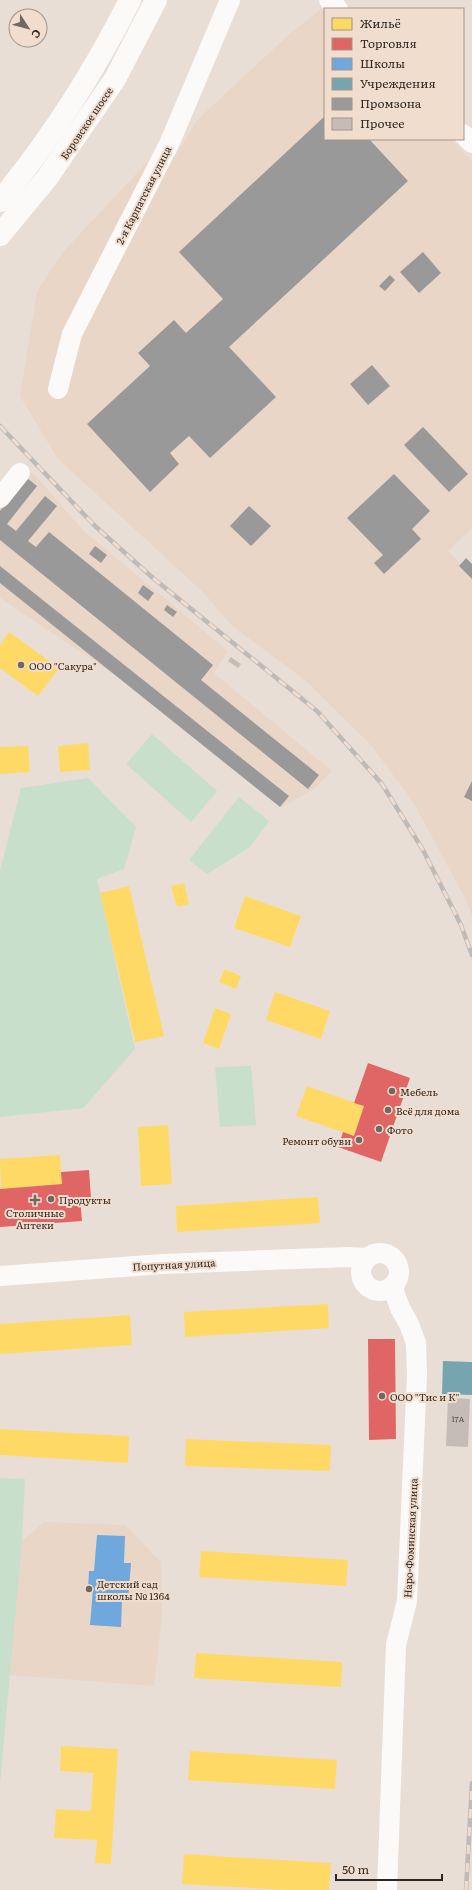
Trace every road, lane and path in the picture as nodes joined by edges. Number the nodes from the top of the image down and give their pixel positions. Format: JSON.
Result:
{"nodes":[{"id":1,"x":130,"y":0,"type":"edge"},
{"id":2,"x":156,"y":0,"type":"edge"},
{"id":3,"x":230,"y":0,"type":"edge"},
{"id":4,"x":329,"y":0,"type":"edge"},
{"id":5,"x":337,"y":8,"type":"edge"},
{"id":6,"x":464,"y":135,"type":"edge"},
{"id":7,"x":472,"y":143,"type":"edge"},
{"id":8,"x":0,"y":201,"type":"edge"},
{"id":9,"x":0,"y":235,"type":"edge"},
{"id":10,"x":58,"y":389,"type":"dead end"},
{"id":11,"x":20,"y":473,"type":"dead end"},
{"id":12,"x":0,"y":498,"type":"edge"},
{"id":13,"x":359,"y":1264,"type":"junction"},
{"id":14,"x":0,"y":1276,"type":"edge"},
{"id":15,"x":392,"y":1286,"type":"junction"},
{"id":16,"x":387,"y":1890,"type":"edge"}],
"edges":[{"from":1,"to":8,"type":"main road"},
{"from":2,"to":9,"type":"main road","name":"Боровское шоссе"},
{"from":3,"to":10,"type":"street","name":"2-я Карпатская улица"},
{"from":4,"to":5,"type":"street"},
{"from":6,"to":7,"type":"street"},
{"from":11,"to":12,"type":"street"},
{"from":13,"to":14,"type":"street","name":"Попутная улица"},
{"from":13,"to":15,"type":"street"},
{"from":13,"to":15,"type":"street"},
{"from":15,"to":16,"type":"street","name":"Наро-Фоминская улица"}]}
